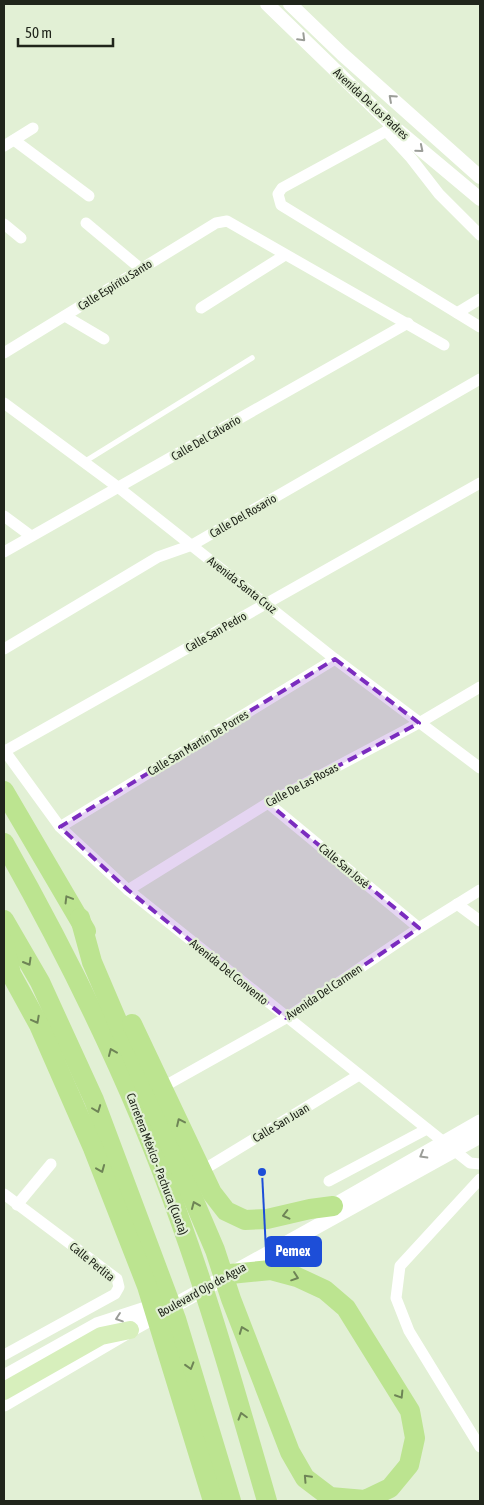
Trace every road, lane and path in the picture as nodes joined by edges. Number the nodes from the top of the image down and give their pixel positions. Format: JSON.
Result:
{"nodes":[{"id":1,"x":267,"y":4,"type":"edge"},
{"id":2,"x":290,"y":4,"type":"edge"},
{"id":3,"x":32,"y":128,"type":"dead end"},
{"id":4,"x":390,"y":129,"type":"junction"},
{"id":5,"x":14,"y":140,"type":"junction"},
{"id":6,"x":4,"y":146,"type":"edge"},
{"id":7,"x":480,"y":177,"type":"edge"},
{"id":8,"x":89,"y":196,"type":"dead end"},
{"id":9,"x":480,"y":199,"type":"edge"},
{"id":10,"x":4,"y":224,"type":"edge"},
{"id":11,"x":86,"y":224,"type":"dead end"},
{"id":12,"x":480,"y":235,"type":"edge"},
{"id":13,"x":21,"y":238,"type":"dead end"},
{"id":14,"x":286,"y":255,"type":"junction"},
{"id":15,"x":141,"y":269,"type":"junction"},
{"id":16,"x":480,"y":299,"type":"edge"},
{"id":17,"x":201,"y":308,"type":"dead end"},
{"id":18,"x":457,"y":313,"type":"junction"},
{"id":19,"x":65,"y":316,"type":"junction"},
{"id":20,"x":408,"y":323,"type":"junction"},
{"id":21,"x":480,"y":327,"type":"edge"},
{"id":22,"x":104,"y":339,"type":"dead end"},
{"id":23,"x":444,"y":345,"type":"dead end"},
{"id":24,"x":4,"y":353,"type":"edge"},
{"id":25,"x":252,"y":358,"type":"dead end"},
{"id":26,"x":480,"y":379,"type":"edge"},
{"id":27,"x":4,"y":403,"type":"edge"},
{"id":28,"x":84,"y":462,"type":"junction"},
{"id":29,"x":480,"y":483,"type":"edge"},
{"id":30,"x":119,"y":488,"type":"junction"},
{"id":31,"x":4,"y":516,"type":"edge"},
{"id":32,"x":31,"y":536,"type":"junction"},
{"id":33,"x":192,"y":545,"type":"junction"},
{"id":34,"x":4,"y":552,"type":"edge"},
{"id":35,"x":266,"y":604,"type":"junction"},
{"id":36,"x":4,"y":649,"type":"edge"},
{"id":37,"x":335,"y":659,"type":"junction"},
{"id":38,"x":480,"y":687,"type":"edge"},
{"id":39,"x":419,"y":723,"type":"junction"},
{"id":40,"x":4,"y":750,"type":"edge"},
{"id":41,"x":480,"y":768,"type":"edge"},
{"id":42,"x":4,"y":791,"type":"edge"},
{"id":43,"x":268,"y":803,"type":"junction"},
{"id":44,"x":60,"y":827,"type":"junction"},
{"id":45,"x":4,"y":843,"type":"edge"},
{"id":46,"x":128,"y":890,"type":"junction"},
{"id":47,"x":480,"y":890,"type":"edge"},
{"id":48,"x":457,"y":904,"type":"junction"},
{"id":49,"x":80,"y":918,"type":"junction"},
{"id":50,"x":4,"y":920,"type":"edge"},
{"id":51,"x":480,"y":921,"type":"edge"},
{"id":52,"x":419,"y":928,"type":"junction"},
{"id":53,"x":4,"y":943,"type":"edge"},
{"id":54,"x":286,"y":1018,"type":"junction"},
{"id":55,"x":359,"y":1075,"type":"junction"},
{"id":56,"x":163,"y":1087,"type":"junction"},
{"id":57,"x":480,"y":1122,"type":"edge"},
{"id":58,"x":427,"y":1129,"type":"junction"},
{"id":59,"x":480,"y":1136,"type":"edge"},
{"id":60,"x":450,"y":1147,"type":"junction"},
{"id":61,"x":51,"y":1164,"type":"dead end"},
{"id":62,"x":480,"y":1164,"type":"edge"},
{"id":63,"x":203,"y":1170,"type":"junction"},
{"id":64,"x":480,"y":1178,"type":"edge"},
{"id":65,"x":329,"y":1181,"type":"dead end"},
{"id":66,"x":4,"y":1194,"type":"edge"},
{"id":67,"x":17,"y":1204,"type":"junction"},
{"id":68,"x":334,"y":1206,"type":"junction"},
{"id":69,"x":230,"y":1274,"type":"junction"},
{"id":70,"x":155,"y":1283,"type":"junction"},
{"id":71,"x":168,"y":1321,"type":"junction"},
{"id":72,"x":130,"y":1330,"type":"junction"},
{"id":73,"x":4,"y":1355,"type":"edge"},
{"id":74,"x":4,"y":1377,"type":"edge"},
{"id":75,"x":4,"y":1391,"type":"edge"},
{"id":76,"x":4,"y":1404,"type":"edge"},
{"id":77,"x":480,"y":1447,"type":"edge"},
{"id":78,"x":201,"y":1461,"type":"junction"},
{"id":79,"x":198,"y":1501,"type":"edge"},
{"id":80,"x":213,"y":1501,"type":"edge"},
{"id":81,"x":231,"y":1501,"type":"edge"},
{"id":82,"x":267,"y":1501,"type":"edge"}],
"edges":[{"from":1,"to":4,"type":"street","name":"Avenida De Los Padres","one_way":true},
{"from":7,"to":2,"type":"street","name":"Avenida De Los Padres","one_way":true},
{"from":3,"to":5,"type":"street"},
{"from":4,"to":9,"type":"street","name":"Avenida De Los Padres","one_way":true},
{"from":4,"to":12,"type":"street"},
{"from":4,"to":18,"type":"street"},
{"from":5,"to":6,"type":"street"},
{"from":5,"to":8,"type":"street"},
{"from":10,"to":13,"type":"street"},
{"from":11,"to":15,"type":"street"},
{"from":14,"to":15,"type":"street","name":"Calle Espíritu Santo"},
{"from":14,"to":17,"type":"street"},
{"from":14,"to":20,"type":"street"},
{"from":15,"to":19,"type":"street","name":"Calle Espíritu Santo"},
{"from":16,"to":18,"type":"street"},
{"from":18,"to":21,"type":"street"},
{"from":19,"to":22,"type":"street"},
{"from":19,"to":24,"type":"street","name":"Calle Espíritu Santo"},
{"from":20,"to":23,"type":"street"},
{"from":20,"to":30,"type":"street","name":"Calle Del Calvario"},
{"from":25,"to":28,"type":"lane"},
{"from":26,"to":33,"type":"street","name":"Calle Del Rosario"},
{"from":27,"to":28,"type":"street","name":"Avenida Santa Cruz"},
{"from":28,"to":30,"type":"street","name":"Avenida Santa Cruz"},
{"from":29,"to":35,"type":"street","name":"Calle San Pedro"},
{"from":30,"to":32,"type":"street","name":"Calle Del Calvario"},
{"from":30,"to":33,"type":"street","name":"Avenida Santa Cruz"},
{"from":31,"to":32,"type":"street"},
{"from":32,"to":34,"type":"street","name":"Calle Del Calvario"},
{"from":33,"to":35,"type":"street","name":"Avenida Santa Cruz"},
{"from":33,"to":36,"type":"street","name":"Calle Del Rosario"},
{"from":35,"to":37,"type":"street","name":"Avenida Santa Cruz"},
{"from":35,"to":40,"type":"street","name":"Calle San Pedro"},
{"from":37,"to":39,"type":"street","name":"Avenida Santa Cruz"},
{"from":37,"to":44,"type":"street","name":"Calle San Martín De Porres"},
{"from":38,"to":39,"type":"street","name":"Calle De Las Rosas"},
{"from":39,"to":41,"type":"street","name":"Avenida Santa Cruz"},
{"from":39,"to":43,"type":"street","name":"Calle De Las Rosas"},
{"from":40,"to":44,"type":"street","name":"Avenida Del Convento"},
{"from":49,"to":42,"type":"highway","one_way":true},
{"from":43,"to":46,"type":"street","name":"Calle De Las Rosas"},
{"from":43,"to":52,"type":"street","name":"Calle San José"},
{"from":44,"to":46,"type":"street","name":"Avenida Del Convento"},
{"from":82,"to":45,"type":"highway","name":"Carretera México - Pachuca (Cuota)","one_way":true},
{"from":46,"to":54,"type":"street","name":"Avenida Del Convento"},
{"from":47,"to":48,"type":"street","name":"Avenida Del Carmen"},
{"from":48,"to":51,"type":"street"},
{"from":48,"to":52,"type":"street","name":"Avenida Del Carmen"},
{"from":49,"to":56,"type":"highway"},
{"from":69,"to":49,"type":"highway","one_way":true},
{"from":50,"to":70,"type":"highway","one_way":true},
{"from":52,"to":54,"type":"street","name":"Avenida Del Carmen"},
{"from":53,"to":70,"type":"highway","one_way":true},
{"from":54,"to":55,"type":"street","name":"Avenida Del Convento"},
{"from":54,"to":56,"type":"street","name":"Avenida Del Carmen"},
{"from":55,"to":58,"type":"street","name":"Avenida Del Convento"},
{"from":55,"to":63,"type":"street","name":"Calle San Juan"},
{"from":63,"to":56,"type":"highway","one_way":true},
{"from":57,"to":60,"type":"main road","name":"Boulevard Ojo de Agua"},
{"from":58,"to":60,"type":"street","name":"Avenida Del Convento"},
{"from":58,"to":65,"type":"street"},
{"from":59,"to":60,"type":"main road","name":"Boulevard Ojo de Agua"},
{"from":60,"to":62,"type":"street","name":"Avenida Del Convento"},
{"from":60,"to":68,"type":"main road","name":"Boulevard Ojo de Agua","one_way":true},
{"from":60,"to":69,"type":"main road","name":"Boulevard Ojo de Agua"},
{"from":61,"to":67,"type":"street"},
{"from":68,"to":63,"type":"highway","one_way":true},
{"from":64,"to":77,"type":"street"},
{"from":66,"to":67,"type":"street","name":"Calle Perlita"},
{"from":67,"to":73,"type":"street","name":"Calle Perlita"},
{"from":68,"to":74,"type":"main road","name":"Boulevard Ojo de Agua","one_way":true},
{"from":69,"to":72,"type":"main road","name":"Boulevard Ojo de Agua"},
{"from":70,"to":71,"type":"highway"},
{"from":71,"to":78,"type":"highway"},
{"from":71,"to":81,"type":"highway","one_way":true},
{"from":72,"to":75,"type":"main road"},
{"from":72,"to":76,"type":"main road","name":"Boulevard Ojo de Agua"},
{"from":78,"to":79,"type":"highway"},
{"from":78,"to":80,"type":"highway"}]}
